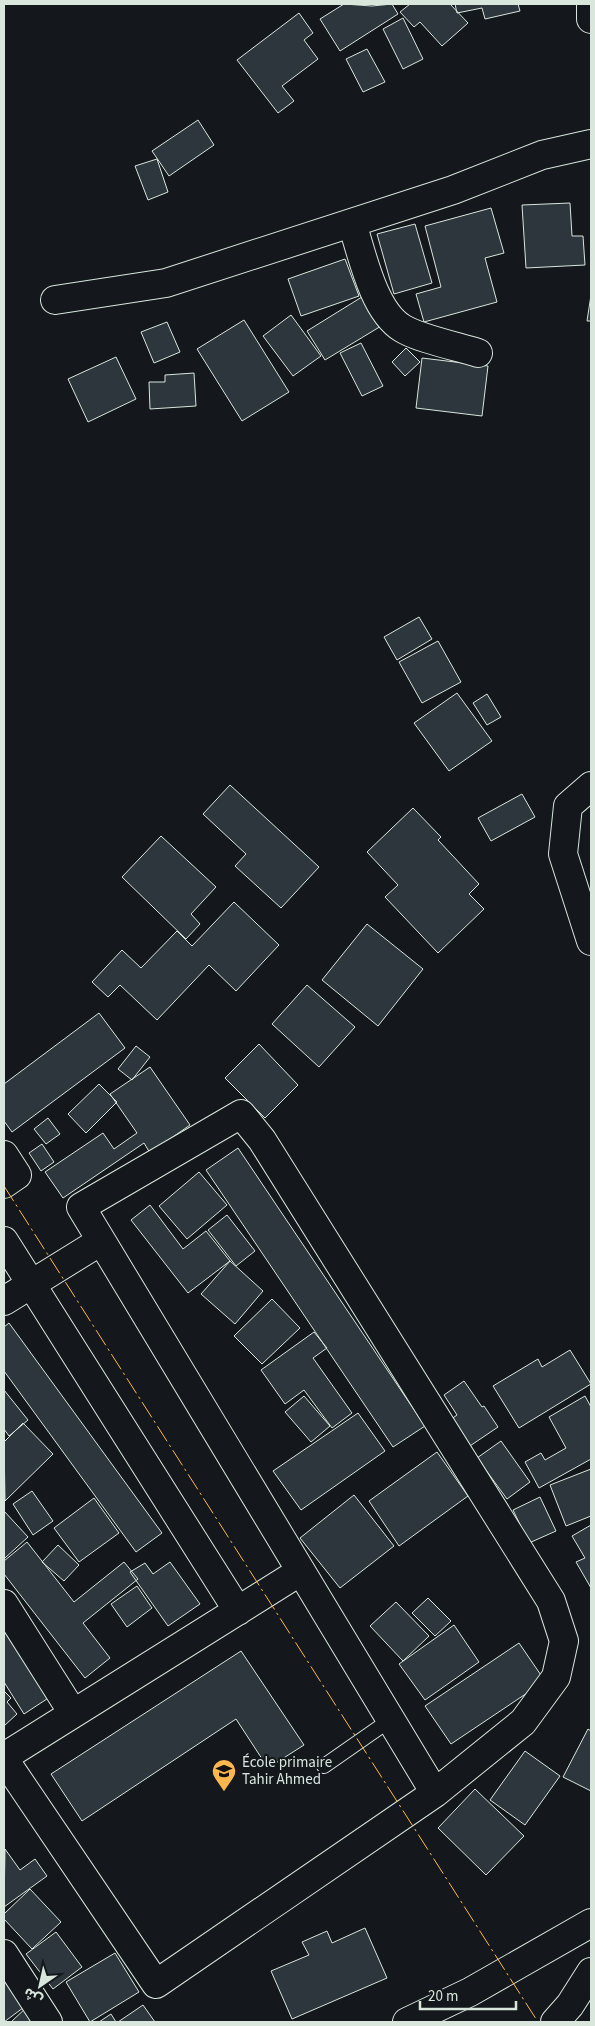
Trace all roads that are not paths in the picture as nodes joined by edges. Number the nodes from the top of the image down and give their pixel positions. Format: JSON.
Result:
{"nodes":[{"id":1,"x":591,"y":6,"type":"edge"},
{"id":2,"x":591,"y":19,"type":"edge"},
{"id":3,"x":591,"y":144,"type":"edge"},
{"id":4,"x":352,"y":223,"type":"junction"},
{"id":5,"x":55,"y":300,"type":"dead end"},
{"id":6,"x":478,"y":353,"type":"dead end"},
{"id":7,"x":591,"y":786,"type":"edge"},
{"id":8,"x":591,"y":941,"type":"edge"},
{"id":9,"x":4,"y":1155,"type":"edge"},
{"id":10,"x":4,"y":1184,"type":"edge"},
{"id":11,"x":4,"y":1241,"type":"edge"},
{"id":12,"x":101,"y":1241,"type":"junction"},
{"id":13,"x":32,"y":1283,"type":"junction"},
{"id":14,"x":4,"y":1301,"type":"edge"},
{"id":15,"x":301,"y":1571,"type":"junction"},
{"id":16,"x":4,"y":1604,"type":"edge"},
{"id":17,"x":238,"y":1611,"type":"junction"},
{"id":18,"x":73,"y":1714,"type":"junction"},
{"id":19,"x":390,"y":1720,"type":"junction"},
{"id":20,"x":4,"y":1758,"type":"edge"},
{"id":21,"x":324,"y":1766,"type":"dead end"},
{"id":22,"x":435,"y":1793,"type":"junction"},
{"id":23,"x":591,"y":1923,"type":"edge"},
{"id":24,"x":4,"y":1954,"type":"edge"},
{"id":25,"x":591,"y":1972,"type":"edge"},
{"id":26,"x":48,"y":2022,"type":"edge"},
{"id":27,"x":407,"y":2022,"type":"edge"},
{"id":28,"x":555,"y":2022,"type":"edge"}],
"edges":[{"from":1,"to":2,"type":"street"},
{"from":3,"to":4,"type":"street"},
{"from":4,"to":5,"type":"street"},
{"from":4,"to":6,"type":"street"},
{"from":7,"to":8,"type":"street"},
{"from":9,"to":10,"type":"street"},
{"from":11,"to":13,"type":"street"},
{"from":12,"to":13,"type":"street"},
{"from":12,"to":15,"type":"street"},
{"from":12,"to":22,"type":"street"},
{"from":13,"to":14,"type":"street"},
{"from":13,"to":17,"type":"street"},
{"from":15,"to":17,"type":"street"},
{"from":15,"to":19,"type":"street"},
{"from":16,"to":18,"type":"street"},
{"from":17,"to":18,"type":"street"},
{"from":18,"to":20,"type":"street"},
{"from":19,"to":21,"type":"lane"},
{"from":19,"to":22,"type":"street"},
{"from":20,"to":22,"type":"street"},
{"from":23,"to":27,"type":"street"},
{"from":24,"to":26,"type":"street"},
{"from":25,"to":28,"type":"street"}]}
